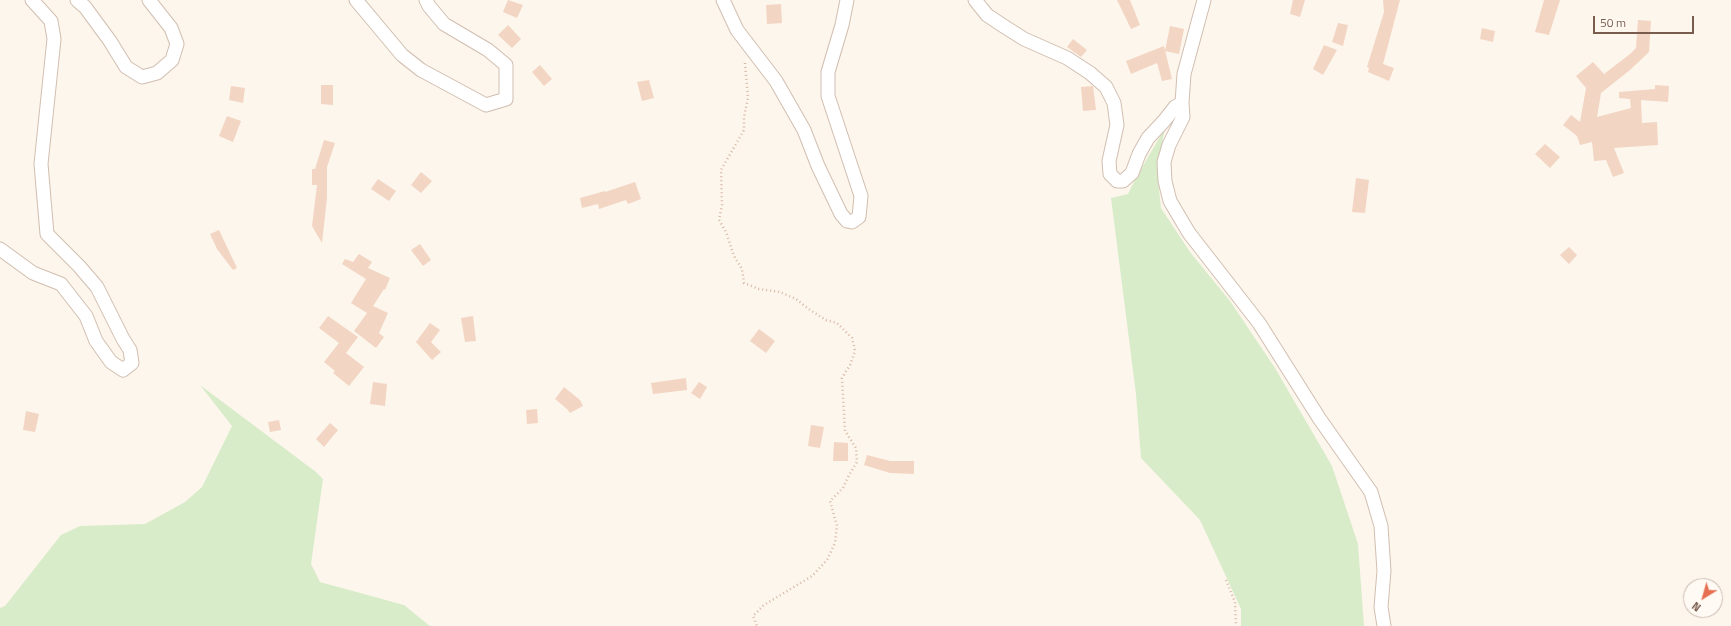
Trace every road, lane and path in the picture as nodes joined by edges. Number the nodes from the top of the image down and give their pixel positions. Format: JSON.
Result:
{"nodes":[{"id":1,"x":32,"y":0,"type":"edge"},
{"id":2,"x":77,"y":0,"type":"edge"},
{"id":3,"x":149,"y":0,"type":"edge"},
{"id":4,"x":356,"y":0,"type":"edge"},
{"id":5,"x":426,"y":0,"type":"edge"},
{"id":6,"x":723,"y":0,"type":"edge"},
{"id":7,"x":847,"y":0,"type":"edge"},
{"id":8,"x":975,"y":0,"type":"edge"},
{"id":9,"x":1204,"y":0,"type":"edge"},
{"id":10,"x":743,"y":57,"type":"dead end"},
{"id":11,"x":1182,"y":103,"type":"junction"},
{"id":12,"x":0,"y":249,"type":"edge"},
{"id":13,"x":1226,"y":580,"type":"dead end"},
{"id":14,"x":756,"y":626,"type":"edge"},
{"id":15,"x":1236,"y":626,"type":"edge"},
{"id":16,"x":1384,"y":626,"type":"edge"}],
"edges":[{"from":1,"to":12,"type":"street"},
{"from":2,"to":3,"type":"street"},
{"from":4,"to":5,"type":"street"},
{"from":6,"to":7,"type":"street"},
{"from":8,"to":11,"type":"street"},
{"from":9,"to":11,"type":"street"},
{"from":10,"to":14,"type":"path"},
{"from":11,"to":16,"type":"street"},
{"from":13,"to":15,"type":"path"}]}
